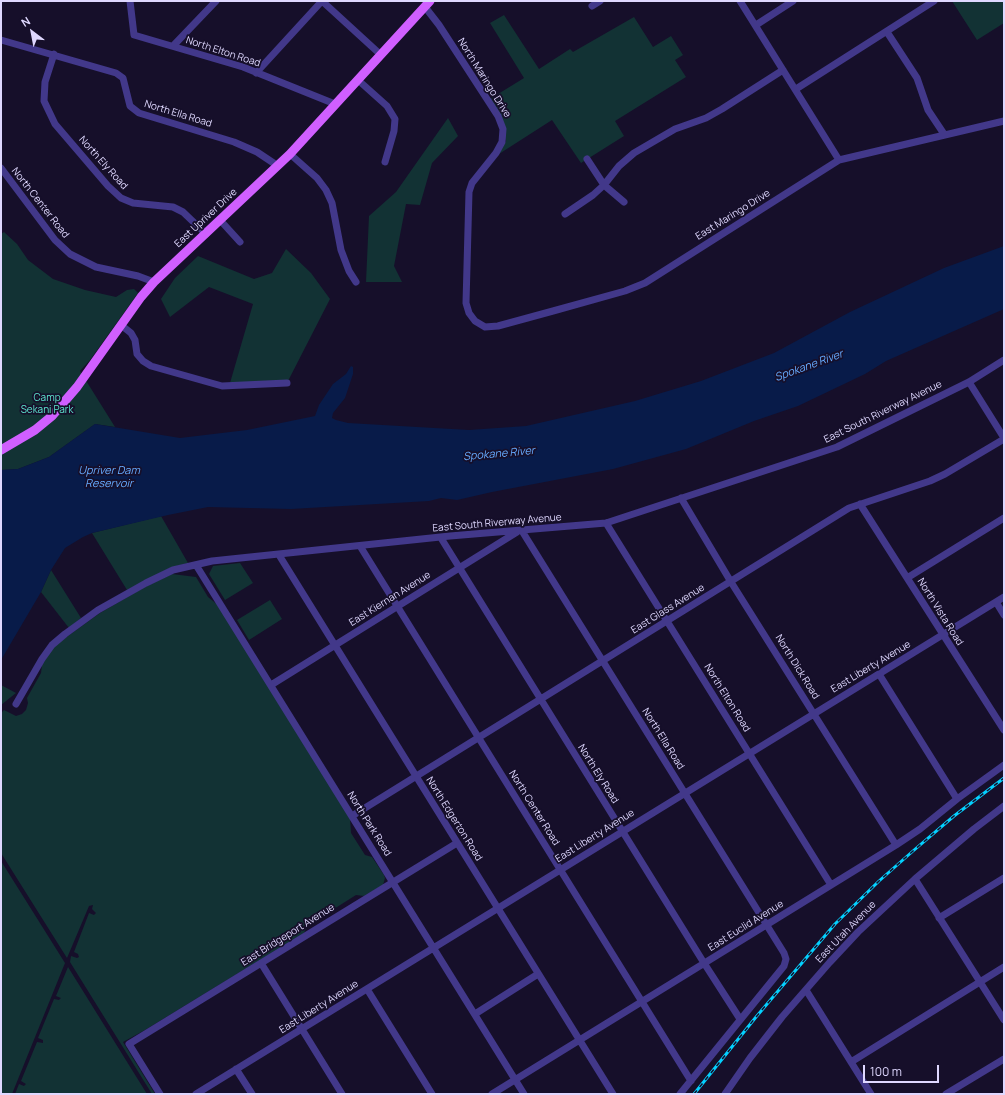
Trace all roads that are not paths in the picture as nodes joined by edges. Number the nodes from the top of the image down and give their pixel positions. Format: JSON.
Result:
{"nodes":[{"id":1,"x":130,"y":1,"type":"edge"},
{"id":2,"x":216,"y":1,"type":"edge"},
{"id":3,"x":322,"y":1,"type":"edge"},
{"id":4,"x":600,"y":1,"type":"edge"},
{"id":5,"x":740,"y":1,"type":"edge"},
{"id":6,"x":793,"y":1,"type":"edge"},
{"id":7,"x":934,"y":1,"type":"edge"},
{"id":8,"x":428,"y":4,"type":"edge"},
{"id":9,"x":592,"y":6,"type":"dead end"},
{"id":10,"x":756,"y":25,"type":"junction"},
{"id":11,"x":886,"y":32,"type":"junction"},
{"id":12,"x":1,"y":40,"type":"edge"},
{"id":13,"x":173,"y":46,"type":"junction"},
{"id":14,"x":54,"y":54,"type":"junction"},
{"id":15,"x":381,"y":54,"type":"junction"},
{"id":16,"x":783,"y":70,"type":"junction"},
{"id":17,"x":256,"y":73,"type":"junction"},
{"id":18,"x":358,"y":80,"type":"junction"},
{"id":19,"x":796,"y":89,"type":"junction"},
{"id":20,"x":335,"y":104,"type":"junction"},
{"id":21,"x":1004,"y":121,"type":"edge"},
{"id":22,"x":944,"y":134,"type":"junction"},
{"id":23,"x":290,"y":154,"type":"junction"},
{"id":24,"x":587,"y":159,"type":"dead end"},
{"id":25,"x":839,"y":160,"type":"junction"},
{"id":26,"x":385,"y":162,"type":"dead end"},
{"id":27,"x":278,"y":166,"type":"junction"},
{"id":28,"x":1,"y":168,"type":"edge"},
{"id":29,"x":604,"y":185,"type":"junction"},
{"id":30,"x":624,"y":202,"type":"dead end"},
{"id":31,"x":565,"y":214,"type":"dead end"},
{"id":32,"x":220,"y":220,"type":"junction"},
{"id":33,"x":206,"y":234,"type":"junction"},
{"id":34,"x":240,"y":242,"type":"dead end"},
{"id":35,"x":154,"y":282,"type":"junction"},
{"id":36,"x":356,"y":282,"type":"dead end"},
{"id":37,"x":476,"y":321,"type":"joint"},
{"id":38,"x":121,"y":325,"type":"junction"},
{"id":39,"x":1004,"y":360,"type":"edge"},
{"id":40,"x":969,"y":382,"type":"junction"},
{"id":41,"x":286,"y":383,"type":"dead end"},
{"id":42,"x":1004,"y":438,"type":"edge"},
{"id":43,"x":1,"y":450,"type":"edge"},
{"id":44,"x":681,"y":498,"type":"junction"},
{"id":45,"x":860,"y":504,"type":"junction"},
{"id":46,"x":1004,"y":518,"type":"edge"},
{"id":47,"x":606,"y":523,"type":"junction"},
{"id":48,"x":521,"y":531,"type":"junction"},
{"id":49,"x":441,"y":538,"type":"junction"},
{"id":50,"x":360,"y":546,"type":"junction"},
{"id":51,"x":279,"y":555,"type":"junction"},
{"id":52,"x":196,"y":565,"type":"junction"},
{"id":53,"x":459,"y":568,"type":"junction"},
{"id":54,"x":907,"y":578,"type":"junction"},
{"id":55,"x":731,"y":582,"type":"junction"},
{"id":56,"x":1004,"y":597,"type":"edge"},
{"id":57,"x":996,"y":602,"type":"junction"},
{"id":58,"x":397,"y":606,"type":"junction"},
{"id":59,"x":1004,"y":614,"type":"edge"},
{"id":60,"x":667,"y":621,"type":"junction"},
{"id":61,"x":942,"y":635,"type":"junction"},
{"id":62,"x":335,"y":645,"type":"junction"},
{"id":63,"x":603,"y":661,"type":"junction"},
{"id":64,"x":879,"y":674,"type":"junction"},
{"id":65,"x":271,"y":684,"type":"junction"},
{"id":66,"x":541,"y":699,"type":"junction"},
{"id":67,"x":16,"y":704,"type":"dead end"},
{"id":68,"x":814,"y":713,"type":"junction"},
{"id":69,"x":1004,"y":730,"type":"edge"},
{"id":70,"x":479,"y":738,"type":"junction"},
{"id":71,"x":749,"y":753,"type":"junction"},
{"id":72,"x":1004,"y":765,"type":"edge"},
{"id":73,"x":416,"y":776,"type":"junction"},
{"id":74,"x":684,"y":793,"type":"junction"},
{"id":75,"x":957,"y":799,"type":"junction"},
{"id":76,"x":1004,"y":806,"type":"edge"},
{"id":77,"x":352,"y":816,"type":"junction"},
{"id":78,"x":622,"y":831,"type":"junction"},
{"id":79,"x":457,"y":842,"type":"junction"},
{"id":80,"x":896,"y":845,"type":"junction"},
{"id":81,"x":560,"y":870,"type":"junction"},
{"id":82,"x":1004,"y":878,"type":"edge"},
{"id":83,"x":915,"y":879,"type":"junction"},
{"id":84,"x":393,"y":882,"type":"junction"},
{"id":85,"x":831,"y":885,"type":"junction"},
{"id":86,"x":498,"y":908,"type":"junction"},
{"id":87,"x":939,"y":918,"type":"junction"},
{"id":88,"x":766,"y":925,"type":"junction"},
{"id":89,"x":433,"y":948,"type":"junction"},
{"id":90,"x":261,"y":963,"type":"junction"},
{"id":91,"x":704,"y":963,"type":"junction"},
{"id":92,"x":1004,"y":967,"type":"edge"},
{"id":93,"x":538,"y":974,"type":"junction"},
{"id":94,"x":979,"y":983,"type":"junction"},
{"id":95,"x":367,"y":989,"type":"junction"},
{"id":96,"x":806,"y":990,"type":"junction"},
{"id":97,"x":641,"y":1002,"type":"junction"},
{"id":98,"x":475,"y":1014,"type":"junction"},
{"id":99,"x":740,"y":1019,"type":"junction"},
{"id":100,"x":1004,"y":1020,"type":"edge"},
{"id":101,"x":302,"y":1029,"type":"junction"},
{"id":102,"x":580,"y":1040,"type":"junction"},
{"id":103,"x":1004,"y":1059,"type":"edge"},
{"id":104,"x":850,"y":1062,"type":"junction"},
{"id":105,"x":236,"y":1069,"type":"junction"},
{"id":106,"x":515,"y":1080,"type":"junction"},
{"id":107,"x":691,"y":1080,"type":"junction"},
{"id":108,"x":160,"y":1094,"type":"edge"},
{"id":109,"x":196,"y":1094,"type":"edge"},
{"id":110,"x":252,"y":1094,"type":"edge"},
{"id":111,"x":342,"y":1094,"type":"edge"},
{"id":112,"x":432,"y":1094,"type":"edge"},
{"id":113,"x":492,"y":1094,"type":"edge"},
{"id":114,"x":524,"y":1094,"type":"edge"},
{"id":115,"x":613,"y":1094,"type":"edge"},
{"id":116,"x":680,"y":1094,"type":"edge"},
{"id":117,"x":725,"y":1094,"type":"edge"},
{"id":118,"x":871,"y":1094,"type":"edge"},
{"id":119,"x":946,"y":1094,"type":"edge"}],
"edges":[{"from":1,"to":13,"type":"street","name":"North Elton Road"},
{"from":2,"to":13,"type":"street"},
{"from":3,"to":15,"type":"street"},
{"from":3,"to":17,"type":"street"},
{"from":4,"to":9,"type":"street"},
{"from":5,"to":10,"type":"street"},
{"from":6,"to":10,"type":"street"},
{"from":7,"to":11,"type":"street"},
{"from":8,"to":15,"type":"main road","name":"East Upriver Drive"},
{"from":8,"to":37,"type":"street","name":"North Maringo Drive"},
{"from":10,"to":16,"type":"street"},
{"from":11,"to":19,"type":"street"},
{"from":11,"to":22,"type":"street"},
{"from":12,"to":14,"type":"street","name":"North Ella Road"},
{"from":13,"to":17,"type":"street","name":"North Elton Road"},
{"from":14,"to":27,"type":"street","name":"North Ella Road"},
{"from":14,"to":33,"type":"street","name":"North Ely Road"},
{"from":15,"to":18,"type":"main road","name":"East Upriver Drive"},
{"from":16,"to":19,"type":"street"},
{"from":16,"to":29,"type":"street"},
{"from":17,"to":20,"type":"street","name":"North Elton Road"},
{"from":18,"to":20,"type":"main road","name":"East Upriver Drive"},
{"from":18,"to":26,"type":"street"},
{"from":19,"to":25,"type":"street"},
{"from":20,"to":23,"type":"main road","name":"East Upriver Drive"},
{"from":21,"to":22,"type":"street","name":"East Maringo Drive"},
{"from":22,"to":25,"type":"street","name":"East Maringo Drive"},
{"from":23,"to":27,"type":"main road","name":"East Upriver Drive"},
{"from":23,"to":36,"type":"street"},
{"from":24,"to":29,"type":"street"},
{"from":25,"to":37,"type":"street","name":"East Maringo Drive"},
{"from":27,"to":32,"type":"main road","name":"East Upriver Drive"},
{"from":28,"to":35,"type":"street","name":"North Center Road"},
{"from":29,"to":30,"type":"street"},
{"from":29,"to":31,"type":"street"},
{"from":32,"to":33,"type":"main road","name":"East Upriver Drive"},
{"from":32,"to":34,"type":"street"},
{"from":33,"to":35,"type":"main road","name":"East Upriver Drive"},
{"from":35,"to":38,"type":"main road","name":"East Upriver Drive"},
{"from":38,"to":41,"type":"street"},
{"from":38,"to":43,"type":"main road","name":"East Upriver Drive"},
{"from":39,"to":40,"type":"street","name":"East South Riverway Avenue"},
{"from":40,"to":42,"type":"street"},
{"from":40,"to":44,"type":"street","name":"East South Riverway Avenue"},
{"from":42,"to":45,"type":"street","name":"East Glass Avenue"},
{"from":44,"to":47,"type":"street","name":"East South Riverway Avenue"},
{"from":44,"to":55,"type":"street","name":"North Dick Road"},
{"from":45,"to":54,"type":"street","name":"North Vista Road"},
{"from":45,"to":55,"type":"street","name":"East Glass Avenue"},
{"from":46,"to":54,"type":"street"},
{"from":47,"to":48,"type":"street","name":"East South Riverway Avenue"},
{"from":47,"to":60,"type":"street","name":"North Elton Road"},
{"from":48,"to":49,"type":"street","name":"East South Riverway Avenue"},
{"from":48,"to":53,"type":"street","name":"East Kiernan Avenue"},
{"from":48,"to":63,"type":"street","name":"North Ella Road"},
{"from":49,"to":50,"type":"street","name":"East South Riverway Avenue"},
{"from":49,"to":53,"type":"street","name":"North Ely Road"},
{"from":50,"to":51,"type":"street","name":"East South Riverway Avenue"},
{"from":50,"to":58,"type":"street","name":"North Center Road"},
{"from":51,"to":52,"type":"street","name":"East South Riverway Avenue"},
{"from":51,"to":62,"type":"street","name":"North Edgerton Road"},
{"from":52,"to":65,"type":"street","name":"North Park Road"},
{"from":52,"to":67,"type":"street","name":"East South Riverway Avenue"},
{"from":53,"to":58,"type":"street","name":"East Kiernan Avenue"},
{"from":53,"to":66,"type":"street","name":"North Ely Road"},
{"from":54,"to":61,"type":"street","name":"North Vista Road"},
{"from":55,"to":60,"type":"street","name":"East Glass Avenue"},
{"from":55,"to":68,"type":"street","name":"North Dick Road"},
{"from":56,"to":57,"type":"street","name":"East Liberty Avenue"},
{"from":57,"to":59,"type":"street"},
{"from":57,"to":61,"type":"street","name":"East Liberty Avenue"},
{"from":58,"to":62,"type":"street","name":"East Kiernan Avenue"},
{"from":58,"to":70,"type":"street","name":"North Center Road"},
{"from":60,"to":63,"type":"street","name":"East Glass Avenue"},
{"from":60,"to":71,"type":"street","name":"North Elton Road"},
{"from":61,"to":64,"type":"street","name":"East Liberty Avenue"},
{"from":61,"to":69,"type":"street","name":"North Vista Road"},
{"from":62,"to":65,"type":"street","name":"East Kiernan Avenue"},
{"from":62,"to":73,"type":"street","name":"North Edgerton Road"},
{"from":63,"to":66,"type":"street","name":"East Glass Avenue"},
{"from":63,"to":74,"type":"street","name":"North Ella Road"},
{"from":64,"to":68,"type":"street","name":"East Liberty Avenue"},
{"from":64,"to":75,"type":"street"},
{"from":65,"to":77,"type":"street","name":"North Park Road"},
{"from":66,"to":70,"type":"street","name":"East Glass Avenue"},
{"from":66,"to":78,"type":"street","name":"North Ely Road"},
{"from":68,"to":71,"type":"street","name":"East Liberty Avenue"},
{"from":68,"to":80,"type":"street","name":"North Dick Road"},
{"from":70,"to":73,"type":"street","name":"East Glass Avenue"},
{"from":70,"to":81,"type":"street","name":"North Center Road"},
{"from":71,"to":74,"type":"street","name":"East Liberty Avenue"},
{"from":71,"to":85,"type":"street","name":"North Elton Road"},
{"from":72,"to":75,"type":"street","name":"East Euclid Avenue"},
{"from":73,"to":77,"type":"street","name":"East Glass Avenue"},
{"from":73,"to":79,"type":"street","name":"North Edgerton Road"},
{"from":74,"to":78,"type":"street","name":"East Liberty Avenue"},
{"from":74,"to":88,"type":"street","name":"North Ella Road"},
{"from":75,"to":80,"type":"street","name":"East Euclid Avenue"},
{"from":76,"to":83,"type":"street","name":"East Utah Avenue"},
{"from":77,"to":84,"type":"street","name":"North Park Road"},
{"from":78,"to":81,"type":"street","name":"East Liberty Avenue"},
{"from":78,"to":91,"type":"street","name":"North Ely Road"},
{"from":79,"to":84,"type":"street","name":"East Bridgeport Avenue"},
{"from":79,"to":86,"type":"street","name":"North Edgerton Road"},
{"from":80,"to":85,"type":"street","name":"East Euclid Avenue"},
{"from":81,"to":86,"type":"street","name":"East Liberty Avenue"},
{"from":81,"to":97,"type":"street","name":"North Center Road"},
{"from":82,"to":87,"type":"street"},
{"from":83,"to":87,"type":"street"},
{"from":83,"to":96,"type":"street","name":"East Utah Avenue"},
{"from":84,"to":89,"type":"street","name":"North Park Road"},
{"from":84,"to":90,"type":"street","name":"East Bridgeport Avenue"},
{"from":85,"to":88,"type":"street","name":"East Euclid Avenue"},
{"from":86,"to":89,"type":"street","name":"East Liberty Avenue"},
{"from":86,"to":93,"type":"street","name":"North Edgerton Road"},
{"from":87,"to":94,"type":"street"},
{"from":88,"to":91,"type":"street","name":"East Euclid Avenue"},
{"from":88,"to":99,"type":"street","name":"North Ella Road"},
{"from":89,"to":95,"type":"street","name":"East Liberty Avenue"},
{"from":89,"to":98,"type":"street","name":"North Park Road"},
{"from":90,"to":101,"type":"street"},
{"from":90,"to":108,"type":"street","name":"East Bridgeport Avenue"},
{"from":91,"to":97,"type":"street","name":"East Euclid Avenue"},
{"from":91,"to":99,"type":"street","name":"North Ely Road"},
{"from":92,"to":94,"type":"street"},
{"from":93,"to":98,"type":"street"},
{"from":93,"to":102,"type":"street","name":"North Edgerton Road"},
{"from":94,"to":100,"type":"street"},
{"from":94,"to":104,"type":"street"},
{"from":95,"to":101,"type":"street","name":"East Liberty Avenue"},
{"from":95,"to":112,"type":"street"},
{"from":96,"to":104,"type":"street"},
{"from":96,"to":117,"type":"street","name":"East Utah Avenue"},
{"from":97,"to":102,"type":"street","name":"East Euclid Avenue"},
{"from":97,"to":107,"type":"street","name":"North Center Road"},
{"from":98,"to":106,"type":"street","name":"North Park Road"},
{"from":99,"to":107,"type":"street"},
{"from":101,"to":105,"type":"street","name":"East Liberty Avenue"},
{"from":101,"to":111,"type":"street"},
{"from":102,"to":106,"type":"street","name":"East Euclid Avenue"},
{"from":102,"to":115,"type":"street","name":"North Edgerton Road"},
{"from":103,"to":119,"type":"street"},
{"from":104,"to":118,"type":"street"},
{"from":105,"to":109,"type":"street","name":"East Liberty Avenue"},
{"from":105,"to":110,"type":"street"},
{"from":106,"to":113,"type":"street","name":"East Euclid Avenue"},
{"from":106,"to":114,"type":"street","name":"North Park Road"},
{"from":107,"to":116,"type":"street"}]}
